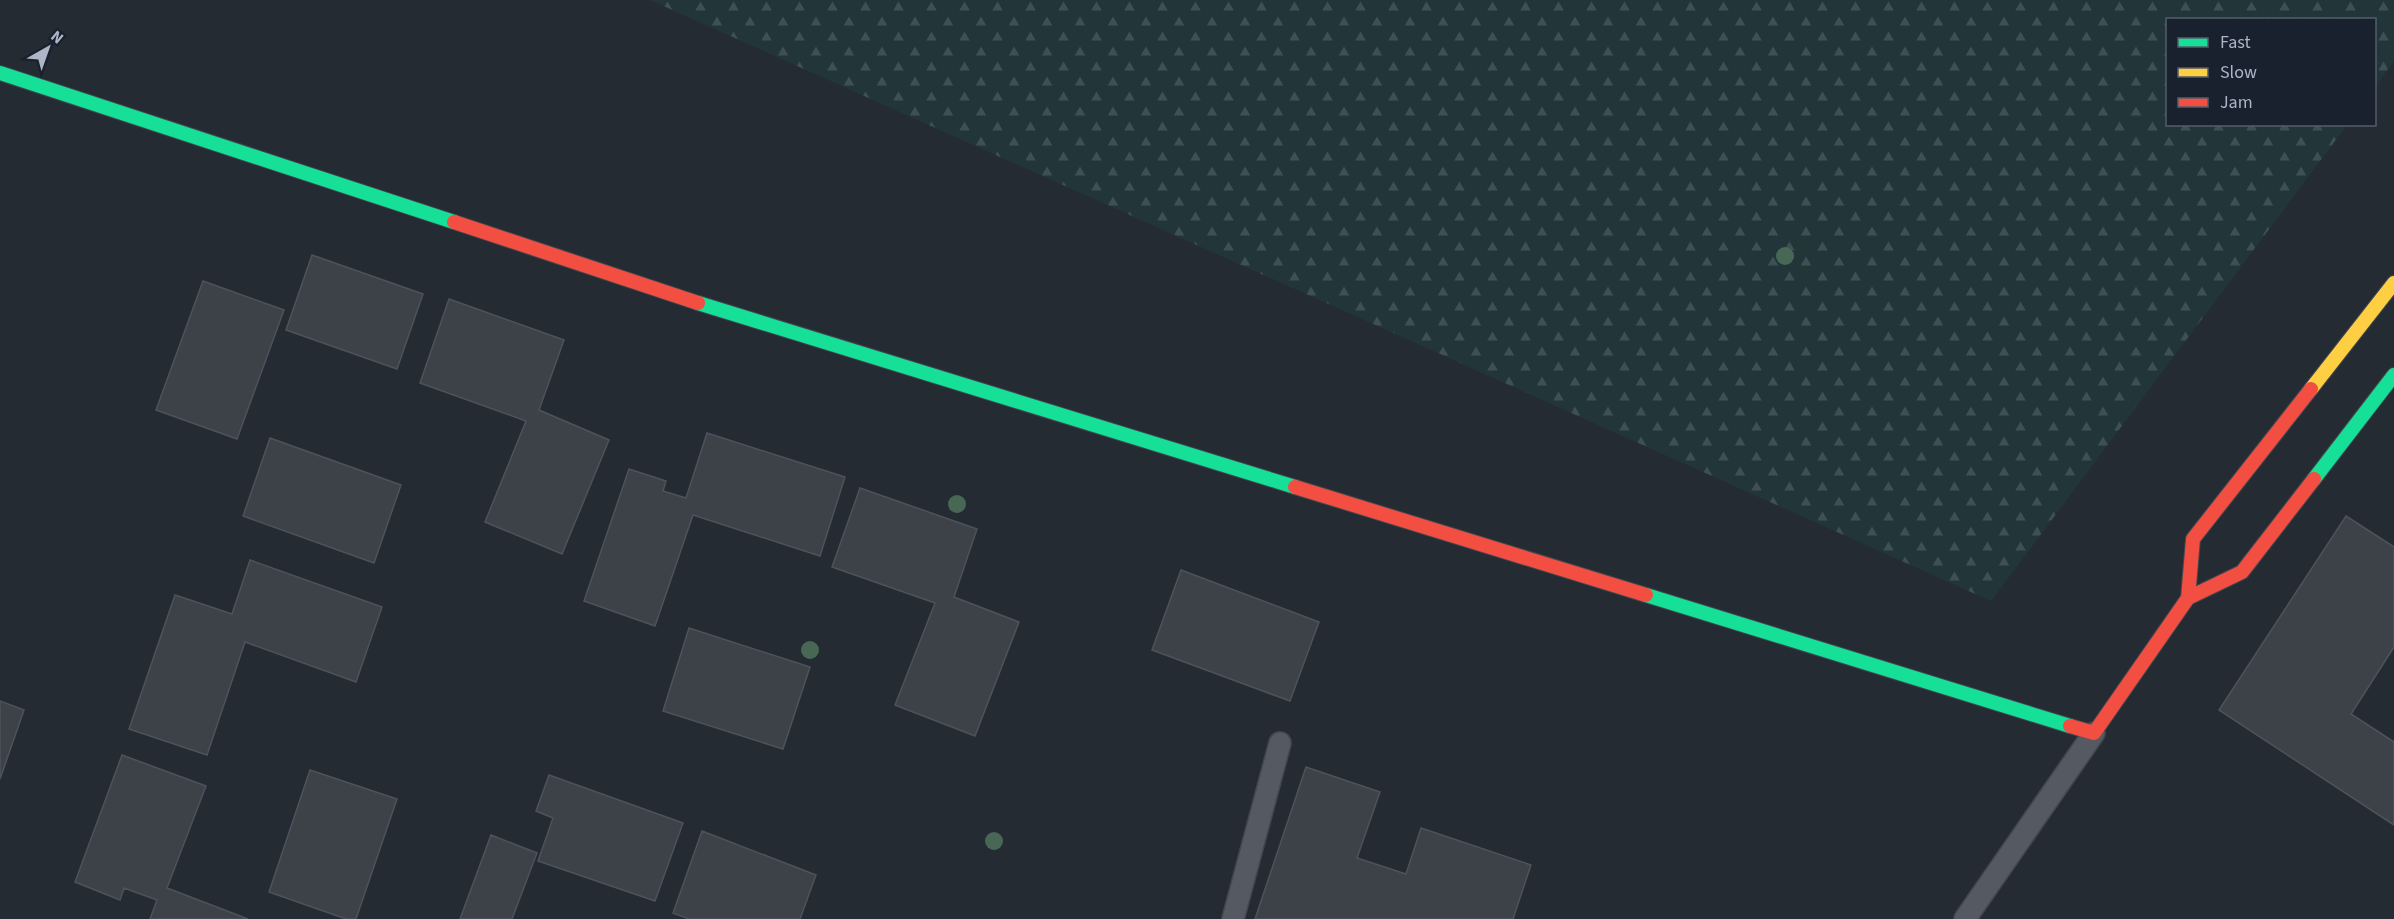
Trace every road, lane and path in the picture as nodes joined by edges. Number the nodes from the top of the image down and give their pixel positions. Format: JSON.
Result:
{"nodes":[{"id":1,"x":0,"y":73,"type":"edge"},
{"id":2,"x":2394,"y":283,"type":"edge"},
{"id":3,"x":2394,"y":375,"type":"edge"},
{"id":4,"x":2188,"y":598,"type":"junction"},
{"id":5,"x":2094,"y":733,"type":"junction"},
{"id":6,"x":1280,"y":743,"type":"dead end"},
{"id":7,"x":1233,"y":919,"type":"edge"},
{"id":8,"x":1965,"y":919,"type":"edge"}],
"edges":[{"from":1,"to":5,"type":"street"},
{"from":2,"to":4,"type":"street"},
{"from":3,"to":4,"type":"street"},
{"from":4,"to":5,"type":"street"},
{"from":5,"to":8,"type":"lane"},
{"from":6,"to":7,"type":"lane"}]}
